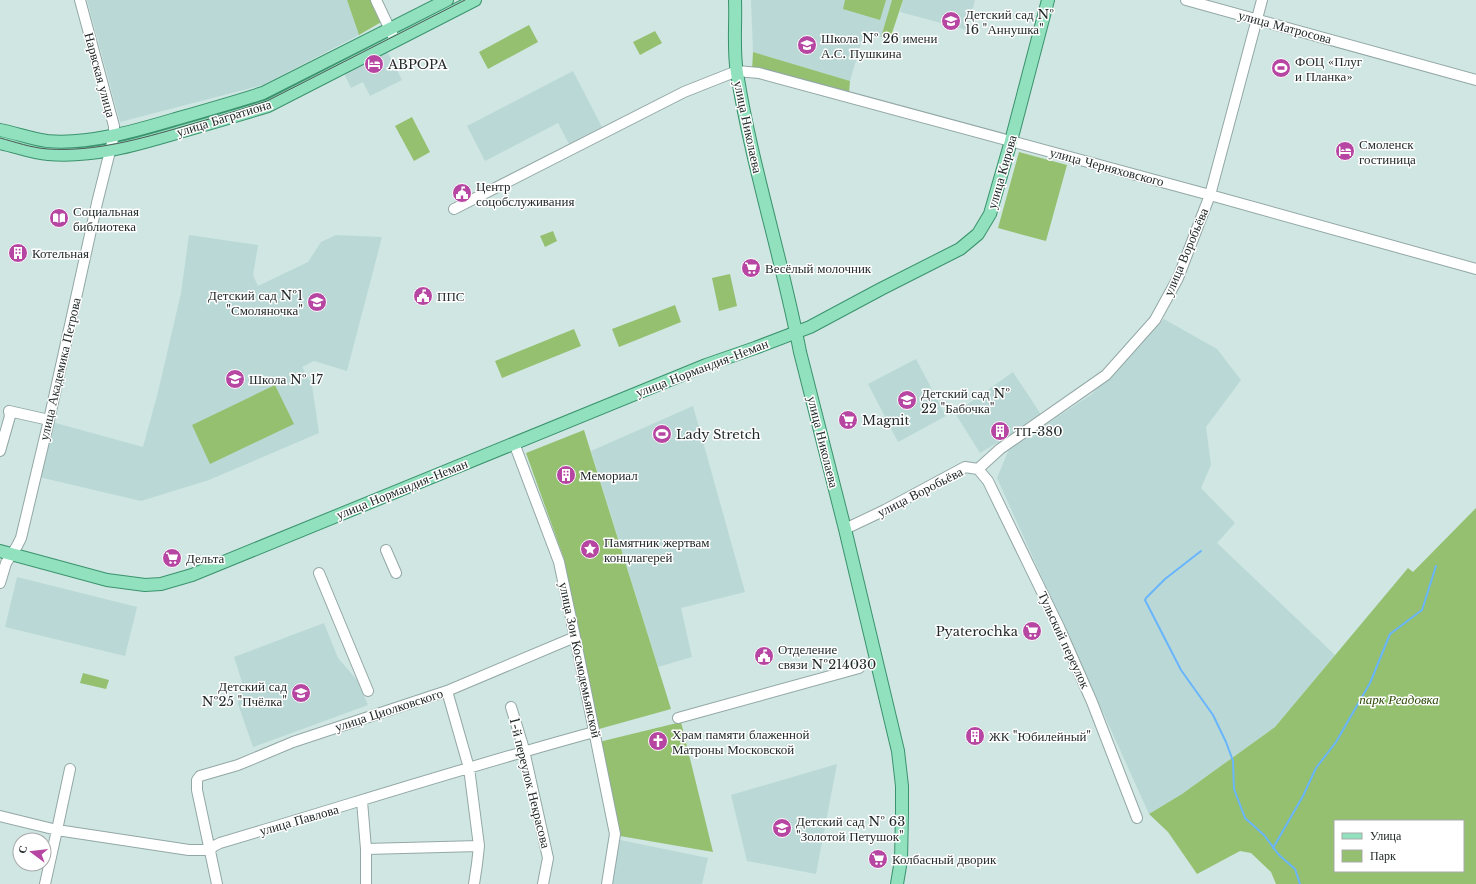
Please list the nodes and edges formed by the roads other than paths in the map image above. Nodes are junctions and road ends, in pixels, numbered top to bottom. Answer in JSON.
{"nodes":[{"id":1,"x":80,"y":0,"type":"edge"},
{"id":2,"x":376,"y":0,"type":"edge"},
{"id":3,"x":447,"y":0,"type":"edge"},
{"id":4,"x":475,"y":0,"type":"edge"},
{"id":5,"x":735,"y":0,"type":"edge"},
{"id":6,"x":1048,"y":0,"type":"edge"},
{"id":7,"x":1186,"y":0,"type":"edge"},
{"id":8,"x":1262,"y":0,"type":"edge"},
{"id":9,"x":1257,"y":20,"type":"junction"},
{"id":10,"x":390,"y":29,"type":"junction"},
{"id":11,"x":396,"y":41,"type":"junction"},
{"id":12,"x":737,"y":71,"type":"junction"},
{"id":13,"x":1476,"y":80,"type":"edge"},
{"id":14,"x":0,"y":130,"type":"edge"},
{"id":15,"x":114,"y":135,"type":"junction"},
{"id":16,"x":1011,"y":142,"type":"junction"},
{"id":17,"x":0,"y":143,"type":"edge"},
{"id":18,"x":110,"y":150,"type":"junction"},
{"id":19,"x":1210,"y":194,"type":"junction"},
{"id":20,"x":454,"y":209,"type":"dead end"},
{"id":21,"x":1476,"y":269,"type":"edge"},
{"id":22,"x":796,"y":333,"type":"junction"},
{"id":23,"x":49,"y":420,"type":"junction"},
{"id":24,"x":514,"y":443,"type":"junction"},
{"id":25,"x":0,"y":451,"type":"edge"},
{"id":26,"x":978,"y":469,"type":"junction"},
{"id":27,"x":845,"y":529,"type":"junction"},
{"id":28,"x":386,"y":550,"type":"dead end"},
{"id":29,"x":5,"y":553,"type":"edge"},
{"id":30,"x":319,"y":572,"type":"dead end"},
{"id":31,"x":396,"y":573,"type":"dead end"},
{"id":32,"x":0,"y":583,"type":"edge"},
{"id":33,"x":575,"y":637,"type":"junction"},
{"id":34,"x":858,"y":665,"type":"dead end"},
{"id":35,"x":368,"y":690,"type":"dead end"},
{"id":36,"x":447,"y":691,"type":"junction"},
{"id":37,"x":510,"y":706,"type":"dead end"},
{"id":38,"x":677,"y":715,"type":"dead end"},
{"id":39,"x":594,"y":732,"type":"junction"},
{"id":40,"x":524,"y":751,"type":"junction"},
{"id":41,"x":468,"y":768,"type":"junction"},
{"id":42,"x":70,"y":769,"type":"dead end"},
{"id":43,"x":362,"y":801,"type":"junction"},
{"id":44,"x":0,"y":816,"type":"edge"},
{"id":45,"x":1136,"y":818,"type":"dead end"},
{"id":46,"x":58,"y":830,"type":"junction"},
{"id":47,"x":479,"y":846,"type":"junction"},
{"id":48,"x":366,"y":849,"type":"junction"},
{"id":49,"x":210,"y":850,"type":"junction"},
{"id":50,"x":44,"y":884,"type":"edge"},
{"id":51,"x":217,"y":884,"type":"edge"},
{"id":52,"x":366,"y":884,"type":"edge"},
{"id":53,"x":474,"y":884,"type":"edge"},
{"id":54,"x":543,"y":884,"type":"edge"},
{"id":55,"x":607,"y":884,"type":"edge"},
{"id":56,"x":897,"y":884,"type":"edge"}],
"edges":[{"from":1,"to":15,"type":"street","name":"Нарвская улица"},
{"from":2,"to":10,"type":"street"},
{"from":3,"to":10,"type":"main road","name":"улица Багратиона"},
{"from":4,"to":11,"type":"main road","name":"улица Багратиона"},
{"from":5,"to":12,"type":"main road","name":"улица Николаева"},
{"from":6,"to":16,"type":"main road","name":"улица Кирова"},
{"from":7,"to":9,"type":"street","name":"улица Матросова"},
{"from":8,"to":9,"type":"street","name":"улица Воробьёва"},
{"from":9,"to":13,"type":"street","name":"улица Матросова"},
{"from":9,"to":19,"type":"street","name":"улица Воробьёва"},
{"from":10,"to":11,"type":"street"},
{"from":10,"to":15,"type":"main road","name":"улица Багратиона"},
{"from":11,"to":18,"type":"main road","name":"улица Багратиона"},
{"from":12,"to":16,"type":"street","name":"улица Черняховского"},
{"from":12,"to":20,"type":"street"},
{"from":12,"to":22,"type":"main road","name":"улица Николаева"},
{"from":14,"to":15,"type":"main road","name":"улица Багратиона"},
{"from":15,"to":18,"type":"street","name":"Нарвская улица"},
{"from":16,"to":19,"type":"street","name":"улица Черняховского"},
{"from":16,"to":22,"type":"main road","name":"улица Кирова"},
{"from":17,"to":18,"type":"main road","name":"улица Багратиона"},
{"from":18,"to":23,"type":"street","name":"улица Академика Петрова"},
{"from":19,"to":21,"type":"street","name":"улица Черняховского"},
{"from":19,"to":26,"type":"street","name":"улица Воробьёва"},
{"from":22,"to":24,"type":"main road","name":"улица Нормандия-Неман"},
{"from":22,"to":27,"type":"main road","name":"улица Николаева"},
{"from":23,"to":25,"type":"street"},
{"from":23,"to":29,"type":"street","name":"улица Академика Петрова"},
{"from":24,"to":29,"type":"main road","name":"улица Нормандия-Неман"},
{"from":24,"to":33,"type":"street","name":"улица Зои Космодемьянской"},
{"from":26,"to":27,"type":"street","name":"улица Воробьёва"},
{"from":26,"to":45,"type":"street","name":"Тульский переулок"},
{"from":27,"to":56,"type":"main road","name":"улица Николаева"},
{"from":28,"to":31,"type":"street"},
{"from":29,"to":32,"type":"street","name":"улица Академика Петрова"},
{"from":30,"to":35,"type":"street"},
{"from":33,"to":36,"type":"street","name":"улица Циолковского"},
{"from":33,"to":39,"type":"street","name":"улица Зои Космодемьянской"},
{"from":34,"to":38,"type":"street"},
{"from":36,"to":41,"type":"street"},
{"from":36,"to":49,"type":"street","name":"улица Циолковского"},
{"from":37,"to":40,"type":"street","name":"1-й переулок Некрасова"},
{"from":39,"to":40,"type":"street","name":"улица Павлова"},
{"from":39,"to":55,"type":"street","name":"улица Зои Космодемьянской"},
{"from":40,"to":41,"type":"street","name":"улица Павлова"},
{"from":40,"to":54,"type":"street","name":"1-й переулок Некрасова"},
{"from":41,"to":43,"type":"street","name":"улица Павлова"},
{"from":41,"to":47,"type":"street"},
{"from":42,"to":46,"type":"street"},
{"from":43,"to":48,"type":"street"},
{"from":43,"to":49,"type":"street","name":"улица Павлова"},
{"from":44,"to":46,"type":"street","name":"улица Павлова"},
{"from":46,"to":49,"type":"street","name":"улица Павлова"},
{"from":46,"to":50,"type":"street"},
{"from":47,"to":48,"type":"street"},
{"from":47,"to":53,"type":"street"},
{"from":48,"to":52,"type":"street"},
{"from":49,"to":51,"type":"street"}]}
